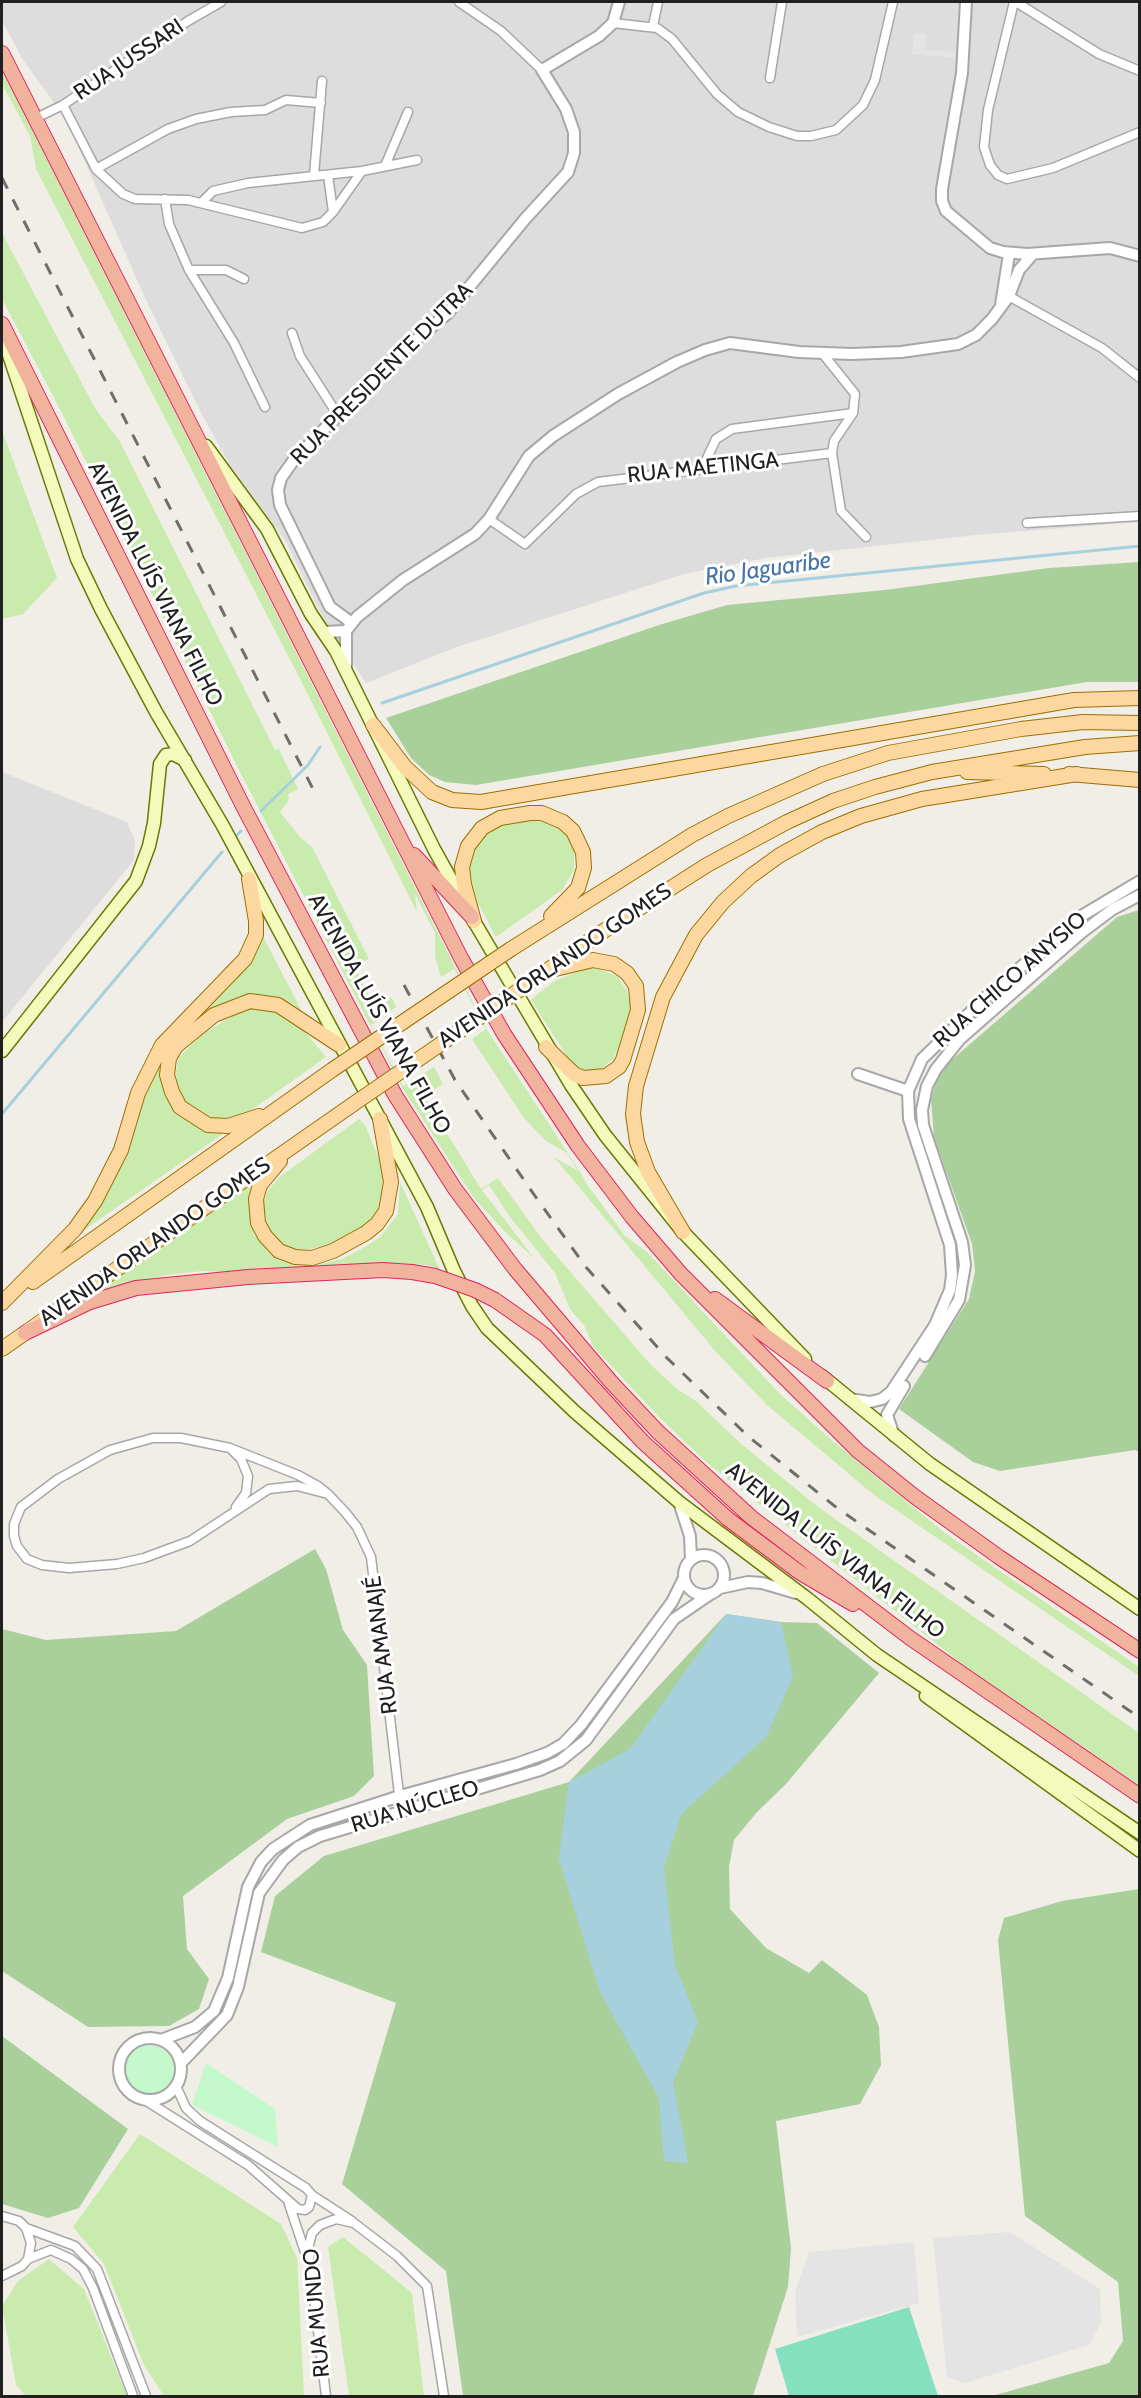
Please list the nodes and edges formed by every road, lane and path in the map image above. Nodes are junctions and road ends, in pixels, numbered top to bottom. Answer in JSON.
{"nodes":[{"id":1,"x":221,"y":2,"type":"edge"},
{"id":2,"x":459,"y":2,"type":"edge"},
{"id":3,"x":619,"y":2,"type":"edge"},
{"id":4,"x":658,"y":2,"type":"edge"},
{"id":5,"x":782,"y":2,"type":"edge"},
{"id":6,"x":893,"y":2,"type":"edge"},
{"id":7,"x":966,"y":2,"type":"edge"},
{"id":8,"x":1015,"y":2,"type":"edge"},
{"id":9,"x":613,"y":23,"type":"junction"},
{"id":10,"x":653,"y":26,"type":"junction"},
{"id":11,"x":2,"y":53,"type":"edge"},
{"id":12,"x":542,"y":70,"type":"junction"},
{"id":13,"x":1140,"y":71,"type":"edge"},
{"id":14,"x":770,"y":78,"type":"dead end"},
{"id":15,"x":322,"y":81,"type":"dead end"},
{"id":16,"x":321,"y":103,"type":"junction"},
{"id":17,"x":63,"y":105,"type":"junction"},
{"id":18,"x":408,"y":112,"type":"dead end"},
{"id":19,"x":36,"y":118,"type":"junction"},
{"id":20,"x":1140,"y":132,"type":"edge"},
{"id":21,"x":417,"y":160,"type":"dead end"},
{"id":22,"x":385,"y":166,"type":"junction"},
{"id":23,"x":96,"y":169,"type":"junction"},
{"id":24,"x":362,"y":171,"type":"junction"},
{"id":25,"x":314,"y":175,"type":"junction"},
{"id":26,"x":328,"y":175,"type":"junction"},
{"id":27,"x":165,"y":199,"type":"junction"},
{"id":28,"x":201,"y":203,"type":"junction"},
{"id":29,"x":333,"y":212,"type":"junction"},
{"id":30,"x":1009,"y":254,"type":"junction"},
{"id":31,"x":1033,"y":254,"type":"junction"},
{"id":32,"x":1140,"y":256,"type":"edge"},
{"id":33,"x":189,"y":270,"type":"junction"},
{"id":34,"x":244,"y":279,"type":"dead end"},
{"id":35,"x":1004,"y":298,"type":"junction"},
{"id":36,"x":2,"y":324,"type":"edge"},
{"id":37,"x":2,"y":333,"type":"edge"},
{"id":38,"x":292,"y":333,"type":"dead end"},
{"id":39,"x":823,"y":354,"type":"junction"},
{"id":40,"x":1140,"y":378,"type":"edge"},
{"id":41,"x":265,"y":407,"type":"dead end"},
{"id":42,"x":853,"y":413,"type":"junction"},
{"id":43,"x":339,"y":417,"type":"junction"},
{"id":44,"x":191,"y":426,"type":"junction"},
{"id":45,"x":832,"y":453,"type":"junction"},
{"id":46,"x":702,"y":469,"type":"junction"},
{"id":47,"x":1140,"y":516,"type":"edge"},
{"id":48,"x":489,"y":519,"type":"junction"},
{"id":49,"x":1027,"y":523,"type":"dead end"},
{"id":50,"x":866,"y":537,"type":"dead end"},
{"id":51,"x":349,"y":627,"type":"junction"},
{"id":52,"x":324,"y":632,"type":"junction"},
{"id":53,"x":346,"y":671,"type":"junction"},
{"id":54,"x":1140,"y":698,"type":"edge"},
{"id":55,"x":1140,"y":723,"type":"edge"},
{"id":56,"x":373,"y":725,"type":"junction"},
{"id":57,"x":1140,"y":743,"type":"edge"},
{"id":58,"x":186,"y":761,"type":"junction"},
{"id":59,"x":932,"y":772,"type":"junction"},
{"id":60,"x":1077,"y":774,"type":"junction"},
{"id":61,"x":1140,"y":780,"type":"edge"},
{"id":62,"x":403,"y":843,"type":"junction"},
{"id":63,"x":248,"y":877,"type":"junction"},
{"id":64,"x":1140,"y":881,"type":"edge"},
{"id":65,"x":1140,"y":895,"type":"edge"},
{"id":66,"x":473,"y":920,"type":"junction"},
{"id":67,"x":525,"y":940,"type":"junction"},
{"id":68,"x":547,"y":971,"type":"junction"},
{"id":69,"x":339,"y":1045,"type":"junction"},
{"id":70,"x":546,"y":1047,"type":"junction"},
{"id":71,"x":2,"y":1051,"type":"edge"},
{"id":72,"x":858,"y":1074,"type":"dead end"},
{"id":73,"x":908,"y":1091,"type":"junction"},
{"id":74,"x":925,"y":1097,"type":"junction"},
{"id":75,"x":283,"y":1105,"type":"junction"},
{"id":76,"x":380,"y":1119,"type":"junction"},
{"id":77,"x":309,"y":1134,"type":"junction"},
{"id":78,"x":683,"y":1232,"type":"junction"},
{"id":79,"x":681,"y":1274,"type":"junction"},
{"id":80,"x":2,"y":1304,"type":"edge"},
{"id":81,"x":24,"y":1333,"type":"junction"},
{"id":82,"x":2,"y":1349,"type":"edge"},
{"id":83,"x":827,"y":1381,"type":"junction"},
{"id":84,"x":848,"y":1398,"type":"junction"},
{"id":85,"x":894,"y":1436,"type":"junction"},
{"id":86,"x":230,"y":1448,"type":"junction"},
{"id":87,"x":328,"y":1494,"type":"junction"},
{"id":88,"x":679,"y":1502,"type":"junction"},
{"id":89,"x":226,"y":1518,"type":"junction"},
{"id":90,"x":691,"y":1560,"type":"junction"},
{"id":91,"x":684,"y":1578,"type":"junction"},
{"id":92,"x":720,"y":1588,"type":"junction"},
{"id":93,"x":709,"y":1596,"type":"junction"},
{"id":94,"x":808,"y":1599,"type":"junction"},
{"id":95,"x":1140,"y":1609,"type":"edge"},
{"id":96,"x":910,"y":1638,"type":"junction"},
{"id":97,"x":1140,"y":1651,"type":"edge"},
{"id":98,"x":877,"y":1655,"type":"junction"},
{"id":99,"x":400,"y":1796,"type":"junction"},
{"id":100,"x":1140,"y":1796,"type":"edge"},
{"id":101,"x":401,"y":1811,"type":"junction"},
{"id":102,"x":1140,"y":1833,"type":"edge"},
{"id":103,"x":1140,"y":1851,"type":"edge"},
{"id":104,"x":161,"y":2040,"type":"junction"},
{"id":105,"x":180,"y":2062,"type":"junction"},
{"id":106,"x":177,"y":2086,"type":"junction"},
{"id":107,"x":145,"y":2100,"type":"junction"},
{"id":108,"x":312,"y":2195,"type":"junction"},
{"id":109,"x":286,"y":2198,"type":"junction"},
{"id":110,"x":2,"y":2216,"type":"edge"},
{"id":111,"x":354,"y":2223,"type":"junction"},
{"id":112,"x":26,"y":2228,"type":"junction"},
{"id":113,"x":28,"y":2259,"type":"junction"},
{"id":114,"x":309,"y":2270,"type":"junction"},
{"id":115,"x":2,"y":2276,"type":"edge"},
{"id":116,"x":133,"y":2397,"type":"edge"},
{"id":117,"x":146,"y":2397,"type":"edge"},
{"id":118,"x":326,"y":2397,"type":"edge"},
{"id":119,"x":444,"y":2397,"type":"edge"}],
"edges":[{"from":1,"to":17,"type":"street","name":"RUA JUSSARI"},
{"from":2,"to":12,"type":"street"},
{"from":3,"to":9,"type":"street"},
{"from":4,"to":10,"type":"street"},
{"from":5,"to":14,"type":"street"},
{"from":6,"to":10,"type":"street"},
{"from":7,"to":30,"type":"street"},
{"from":8,"to":13,"type":"street"},
{"from":8,"to":20,"type":"street"},
{"from":9,"to":10,"type":"street"},
{"from":9,"to":12,"type":"street"},
{"from":11,"to":19,"type":"highway"},
{"from":12,"to":43,"type":"street","name":"RUA PRESIDENTE DUTRA"},
{"from":15,"to":16,"type":"street"},
{"from":16,"to":23,"type":"street"},
{"from":16,"to":25,"type":"street"},
{"from":17,"to":19,"type":"street","name":"RUA JUSSARI"},
{"from":17,"to":23,"type":"street"},
{"from":18,"to":22,"type":"street"},
{"from":19,"to":44,"type":"highway"},
{"from":21,"to":22,"type":"street"},
{"from":22,"to":24,"type":"street"},
{"from":23,"to":27,"type":"street"},
{"from":24,"to":26,"type":"street"},
{"from":24,"to":29,"type":"street"},
{"from":25,"to":26,"type":"street"},
{"from":25,"to":28,"type":"street"},
{"from":26,"to":29,"type":"street"},
{"from":27,"to":28,"type":"street"},
{"from":27,"to":33,"type":"street"},
{"from":28,"to":29,"type":"street"},
{"from":30,"to":31,"type":"street"},
{"from":30,"to":35,"type":"street"},
{"from":31,"to":32,"type":"street"},
{"from":31,"to":35,"type":"street"},
{"from":33,"to":34,"type":"street"},
{"from":33,"to":41,"type":"street"},
{"from":35,"to":39,"type":"street"},
{"from":35,"to":40,"type":"street"},
{"from":36,"to":96,"type":"highway","name":"AVENIDA LUÍS VIANA FILHO"},
{"from":37,"to":58,"type":"main road","name":"AVENIDA LUÍS VIANA FILHO"},
{"from":38,"to":43,"type":"street"},
{"from":39,"to":42,"type":"street"},
{"from":39,"to":48,"type":"street"},
{"from":42,"to":45,"type":"street"},
{"from":42,"to":46,"type":"street"},
{"from":43,"to":51,"type":"street","name":"RUA PRESIDENTE DUTRA"},
{"from":44,"to":52,"type":"main road"},
{"from":44,"to":62,"type":"highway"},
{"from":45,"to":46,"type":"street","name":"RUA MAETINGA"},
{"from":45,"to":50,"type":"street"},
{"from":46,"to":48,"type":"street","name":"RUA MAETINGA"},
{"from":47,"to":49,"type":"street"},
{"from":48,"to":51,"type":"street"},
{"from":51,"to":52,"type":"street"},
{"from":51,"to":53,"type":"street"},
{"from":52,"to":53,"type":"main road"},
{"from":53,"to":56,"type":"main road"},
{"from":54,"to":56,"type":"main road"},
{"from":55,"to":67,"type":"main road","name":"AVENIDA ORLANDO GOMES"},
{"from":56,"to":66,"type":"main road"},
{"from":57,"to":59,"type":"main road","name":"AVENIDA ORLANDO GOMES"},
{"from":58,"to":63,"type":"main road","name":"AVENIDA LUÍS VIANA FILHO"},
{"from":58,"to":71,"type":"main road"},
{"from":59,"to":60,"type":"main road"},
{"from":59,"to":68,"type":"main road","name":"AVENIDA ORLANDO GOMES"},
{"from":60,"to":61,"type":"main road"},
{"from":60,"to":78,"type":"main road"},
{"from":62,"to":66,"type":"highway"},
{"from":62,"to":79,"type":"highway"},
{"from":63,"to":69,"type":"main road","name":"AVENIDA LUÍS VIANA FILHO"},
{"from":63,"to":80,"type":"main road"},
{"from":64,"to":73,"type":"street","name":"RUA CHICO ANYSIO"},
{"from":65,"to":74,"type":"street","name":"RUA CHICO ANYSIO"},
{"from":66,"to":67,"type":"main road"},
{"from":66,"to":70,"type":"main road"},
{"from":67,"to":75,"type":"main road","name":"AVENIDA ORLANDO GOMES","bridge":true},
{"from":68,"to":70,"type":"main road"},
{"from":68,"to":77,"type":"main road","name":"AVENIDA ORLANDO GOMES","bridge":true},
{"from":69,"to":75,"type":"main road"},
{"from":69,"to":76,"type":"main road","name":"AVENIDA LUÍS VIANA FILHO"},
{"from":70,"to":78,"type":"main road"},
{"from":72,"to":73,"type":"street"},
{"from":73,"to":74,"type":"street"},
{"from":73,"to":84,"type":"street","name":"RUA CHICO ANYSIO"},
{"from":74,"to":85,"type":"street","name":"RUA CHICO ANYSIO"},
{"from":75,"to":80,"type":"main road","name":"AVENIDA ORLANDO GOMES"},
{"from":76,"to":77,"type":"main road"},
{"from":76,"to":88,"type":"main road","name":"AVENIDA LUÍS VIANA FILHO"},
{"from":77,"to":81,"type":"main road","name":"AVENIDA ORLANDO GOMES"},
{"from":78,"to":83,"type":"main road"},
{"from":79,"to":83,"type":"highway"},
{"from":79,"to":97,"type":"highway"},
{"from":81,"to":82,"type":"main road","name":"AVENIDA ORLANDO GOMES"},
{"from":81,"to":96,"type":"highway","bridge":true},
{"from":83,"to":84,"type":"main road"},
{"from":84,"to":85,"type":"main road"},
{"from":85,"to":95,"type":"main road"},
{"from":86,"to":87,"type":"street","name":"RUA AMANAJÉ"},
{"from":86,"to":89,"type":"street","name":"RUA AMANAJÉ"},
{"from":86,"to":89,"type":"street","name":"RUA AMANAJÉ"},
{"from":87,"to":89,"type":"street","name":"RUA AMANAJÉ"},
{"from":87,"to":99,"type":"street","name":"RUA AMANAJÉ"},
{"from":88,"to":90,"type":"street"},
{"from":88,"to":94,"type":"main road","name":"AVENIDA LUÍS VIANA FILHO"},
{"from":90,"to":91,"type":"street"},
{"from":90,"to":92,"type":"street"},
{"from":91,"to":93,"type":"street"},
{"from":91,"to":99,"type":"street","name":"RUA NÚCLEO"},
{"from":92,"to":93,"type":"street"},
{"from":92,"to":94,"type":"street"},
{"from":93,"to":101,"type":"street","name":"RUA NÚCLEO"},
{"from":94,"to":98,"type":"main road","name":"AVENIDA LUÍS VIANA FILHO"},
{"from":96,"to":100,"type":"highway","name":"AVENIDA LUÍS VIANA FILHO"},
{"from":98,"to":102,"type":"main road","name":"AVENIDA LUÍS VIANA FILHO"},
{"from":98,"to":103,"type":"main road","name":"AVENIDA LUÍS VIANA FILHO"},
{"from":99,"to":101,"type":"street","name":"RUA AMANAJÉ"},
{"from":99,"to":104,"type":"street","name":"RUA NÚCLEO"},
{"from":101,"to":105,"type":"street","name":"RUA NÚCLEO"},
{"from":104,"to":105,"type":"street"},
{"from":104,"to":107,"type":"street"},
{"from":105,"to":106,"type":"street"},
{"from":106,"to":107,"type":"street"},
{"from":106,"to":108,"type":"street"},
{"from":107,"to":109,"type":"street"},
{"from":108,"to":109,"type":"street"},
{"from":108,"to":111,"type":"street"},
{"from":109,"to":114,"type":"street"},
{"from":110,"to":112,"type":"street"},
{"from":111,"to":114,"type":"street","name":"RUA MUNDO"},
{"from":111,"to":119,"type":"street"},
{"from":112,"to":113,"type":"street"},
{"from":112,"to":117,"type":"street"},
{"from":113,"to":115,"type":"street"},
{"from":113,"to":116,"type":"street"},
{"from":114,"to":118,"type":"street","name":"RUA MUNDO"}]}
